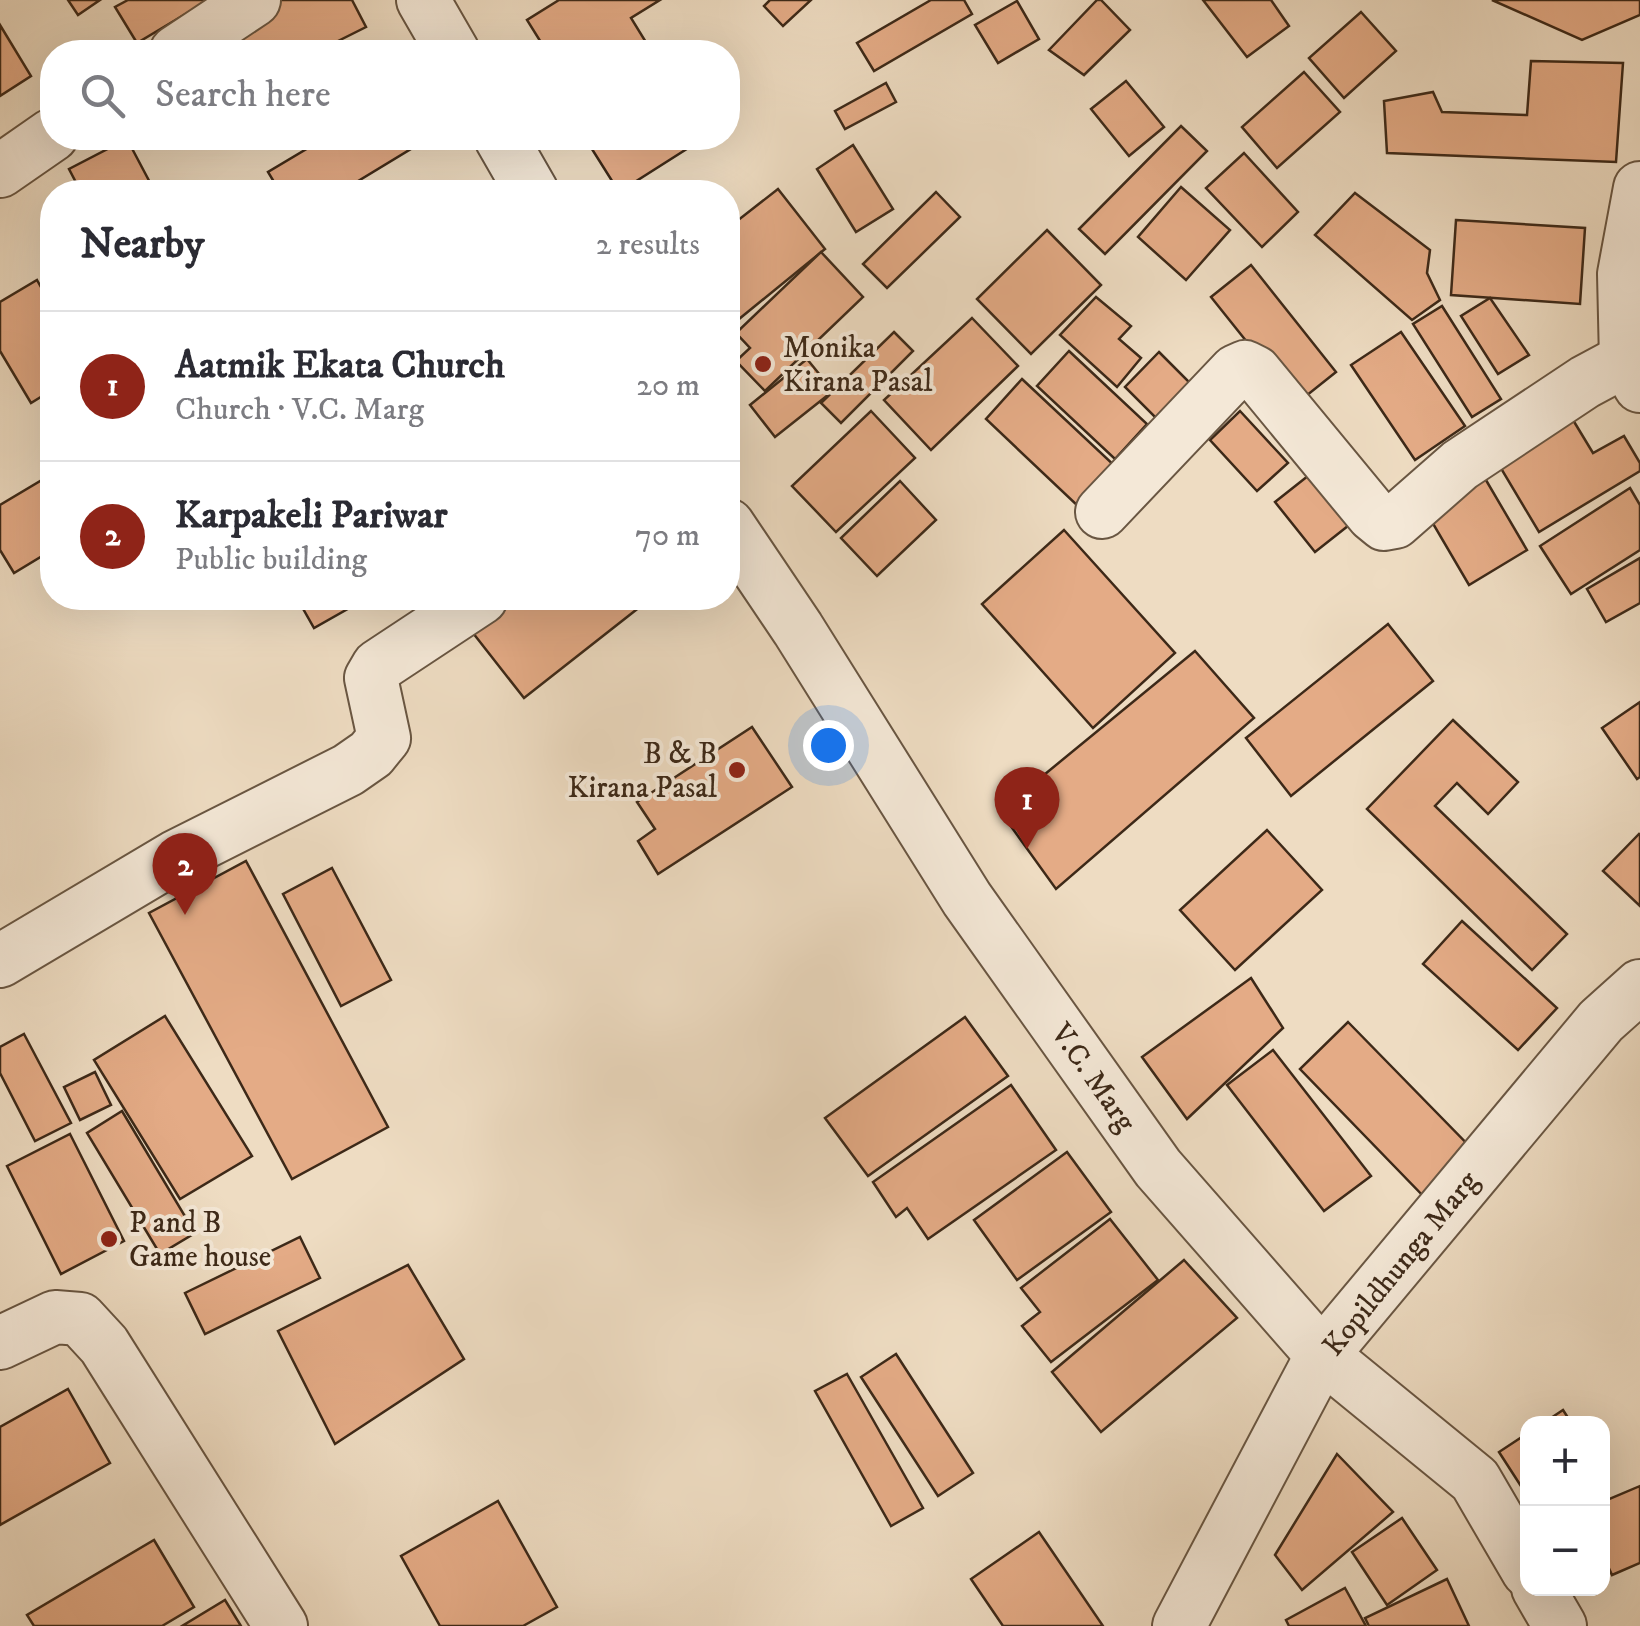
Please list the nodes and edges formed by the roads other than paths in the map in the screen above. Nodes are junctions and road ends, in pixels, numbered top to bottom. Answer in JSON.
{"nodes":[{"id":1,"x":254,"y":0,"type":"edge"},
{"id":2,"x":423,"y":0,"type":"edge"},
{"id":3,"x":194,"y":40,"type":"edge"},
{"id":4,"x":446,"y":40,"type":"edge"},
{"id":5,"x":40,"y":144,"type":"edge"},
{"id":6,"x":508,"y":150,"type":"edge"},
{"id":7,"x":0,"y":171,"type":"edge"},
{"id":8,"x":525,"y":180,"type":"edge"},
{"id":9,"x":1640,"y":188,"type":"edge"},
{"id":10,"x":1633,"y":373,"type":"edge"},
{"id":11,"x":1102,"y":512,"type":"dead end"},
{"id":12,"x":740,"y":543,"type":"edge"},
{"id":13,"x":463,"y":610,"type":"edge"},
{"id":14,"x":0,"y":961,"type":"edge"},
{"id":15,"x":1640,"y":986,"type":"edge"},
{"id":16,"x":0,"y":1343,"type":"edge"},
{"id":17,"x":1322,"y":1355,"type":"junction"},
{"id":18,"x":1520,"y":1556,"type":"edge"},
{"id":19,"x":1543,"y":1596,"type":"edge"},
{"id":20,"x":280,"y":1626,"type":"edge"},
{"id":21,"x":1179,"y":1626,"type":"edge"},
{"id":22,"x":1560,"y":1626,"type":"edge"}],
"edges":[{"from":1,"to":3,"type":"street"},
{"from":2,"to":4,"type":"street"},
{"from":5,"to":7,"type":"street"},
{"from":6,"to":8,"type":"street"},
{"from":9,"to":10,"type":"street"},
{"from":10,"to":11,"type":"street"},
{"from":12,"to":17,"type":"street","name":"V.C. Marg"},
{"from":13,"to":14,"type":"street"},
{"from":15,"to":17,"type":"street","name":"Kopildhunga Marg"},
{"from":16,"to":20,"type":"street"},
{"from":17,"to":18,"type":"street","name":"V.C. Marg"},
{"from":17,"to":21,"type":"street","name":"Kopildhunga Marg"},
{"from":19,"to":22,"type":"street"}]}
